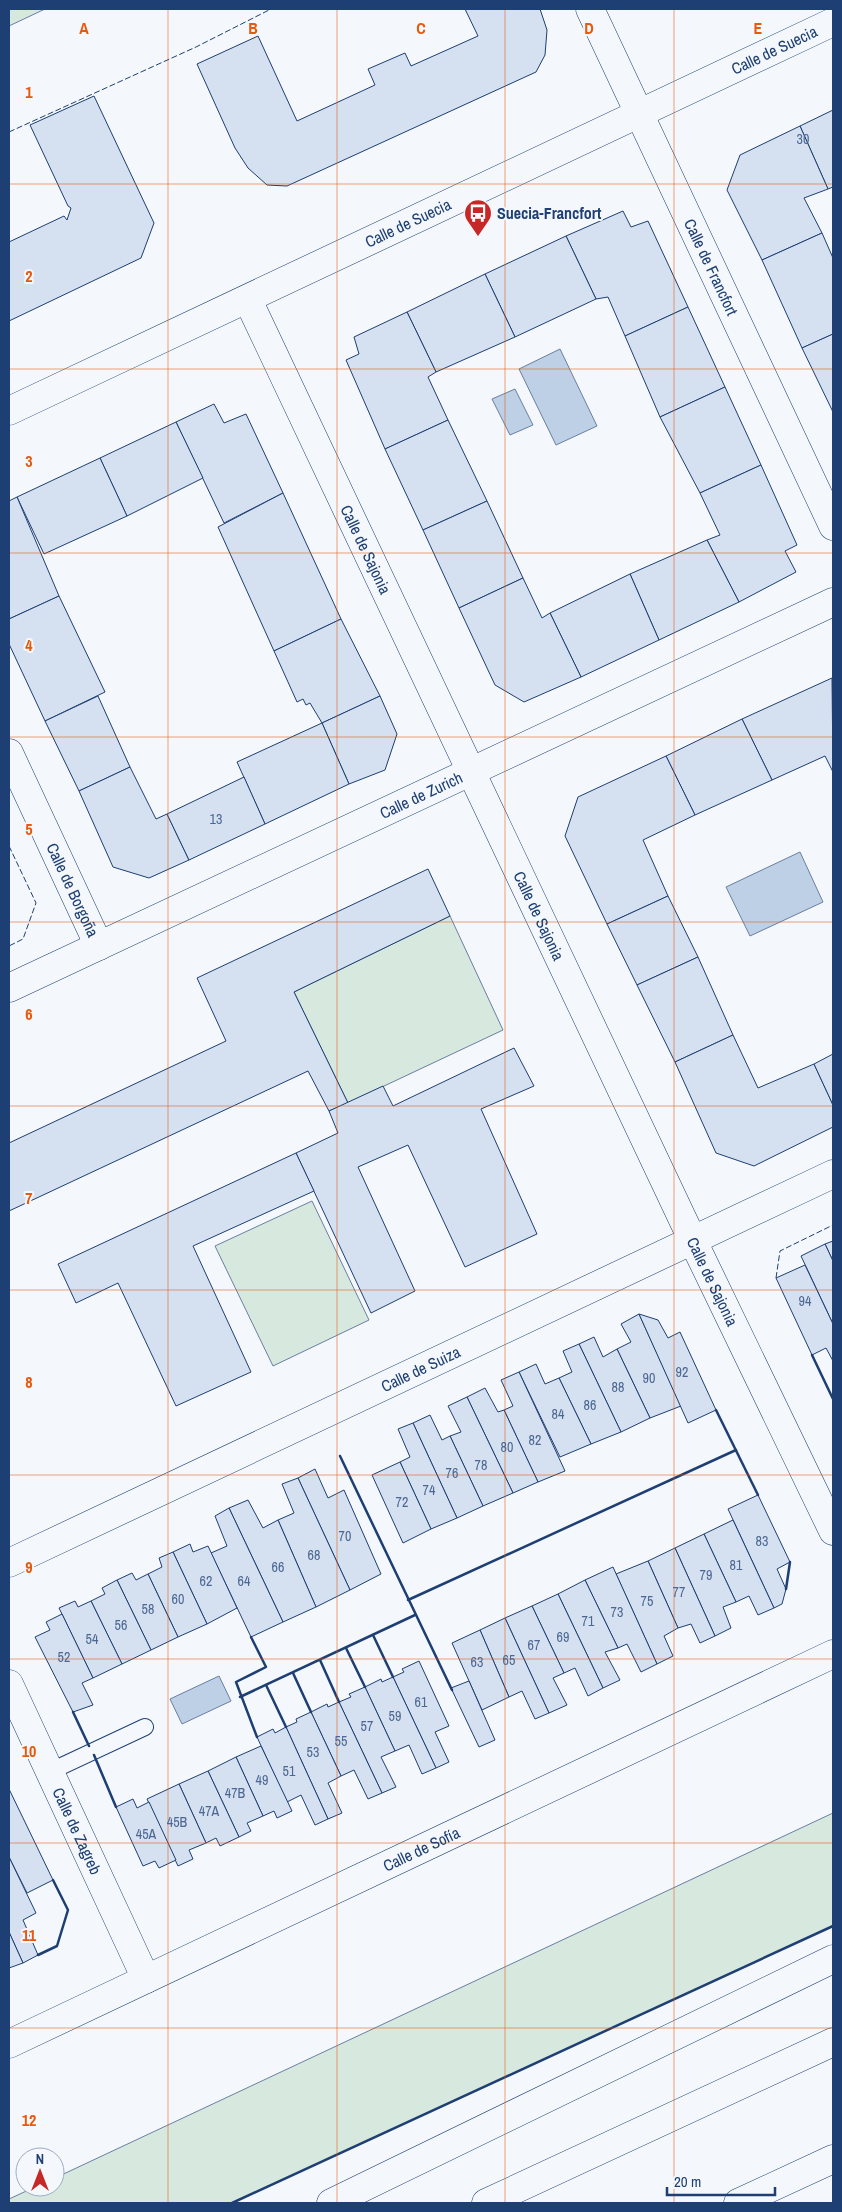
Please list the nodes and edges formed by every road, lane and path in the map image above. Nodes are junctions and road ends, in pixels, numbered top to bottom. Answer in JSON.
{"nodes":[{"id":1,"x":590,"y":9,"type":"edge"},
{"id":2,"x":833,"y":22,"type":"edge"},
{"id":3,"x":638,"y":114,"type":"junction"},
{"id":4,"x":248,"y":300,"type":"junction"},
{"id":5,"x":9,"y":411,"type":"edge"},
{"id":6,"x":833,"y":526,"type":"edge"},
{"id":7,"x":833,"y":602,"type":"edge"},
{"id":8,"x":9,"y":753,"type":"edge"},
{"id":9,"x":471,"y":771,"type":"junction"},
{"id":10,"x":98,"y":946,"type":"junction"},
{"id":11,"x":9,"y":988,"type":"edge"},
{"id":12,"x":833,"y":1174,"type":"edge"},
{"id":13,"x":693,"y":1241,"type":"junction"},
{"id":14,"x":833,"y":1531,"type":"edge"},
{"id":15,"x":9,"y":1563,"type":"edge"},
{"id":16,"x":833,"y":1654,"type":"edge"},
{"id":17,"x":9,"y":1684,"type":"edge"},
{"id":18,"x":145,"y":1727,"type":"dead end"},
{"id":19,"x":49,"y":1772,"type":"junction"},
{"id":20,"x":833,"y":1959,"type":"edge"},
{"id":21,"x":146,"y":1979,"type":"junction"},
{"id":22,"x":833,"y":2042,"type":"edge"},
{"id":23,"x":9,"y":2044,"type":"edge"},
{"id":24,"x":824,"y":2164,"type":"edge"},
{"id":25,"x":331,"y":2203,"type":"edge"},
{"id":26,"x":486,"y":2203,"type":"edge"},
{"id":27,"x":738,"y":2203,"type":"edge"},
{"id":28,"x":751,"y":2203,"type":"edge"}],
"edges":[{"from":1,"to":3,"type":"main road","name":"Calle de Francfort"},
{"from":2,"to":3,"type":"main road","name":"Calle de Suecia"},
{"from":3,"to":4,"type":"main road","name":"Calle de Suecia"},
{"from":3,"to":6,"type":"main road","name":"Calle de Francfort"},
{"from":4,"to":5,"type":"main road","name":"Calle de Suecia"},
{"from":4,"to":9,"type":"main road","name":"Calle de Sajonia"},
{"from":7,"to":9,"type":"main road","name":"Calle de Zurich"},
{"from":8,"to":10,"type":"main road","name":"Calle de Borgoña"},
{"from":9,"to":10,"type":"main road","name":"Calle de Zurich"},
{"from":9,"to":13,"type":"main road","name":"Calle de Sajonia"},
{"from":10,"to":11,"type":"main road","name":"Calle de Zurich"},
{"from":12,"to":13,"type":"main road","name":"Calle de Suiza"},
{"from":13,"to":14,"type":"main road","name":"Calle de Sajonia"},
{"from":13,"to":15,"type":"main road","name":"Calle de Suiza"},
{"from":16,"to":21,"type":"main road","name":"Calle de Sofía"},
{"from":17,"to":19,"type":"main road","name":"Calle de Zagreb"},
{"from":18,"to":19,"type":"lane"},
{"from":19,"to":21,"type":"main road","name":"Calle de Zagreb"},
{"from":20,"to":25,"type":"main road"},
{"from":21,"to":23,"type":"main road","name":"Calle de Sofía"},
{"from":22,"to":26,"type":"main road"},
{"from":24,"to":27,"type":"main road"},
{"from":24,"to":28,"type":"main road"}]}
